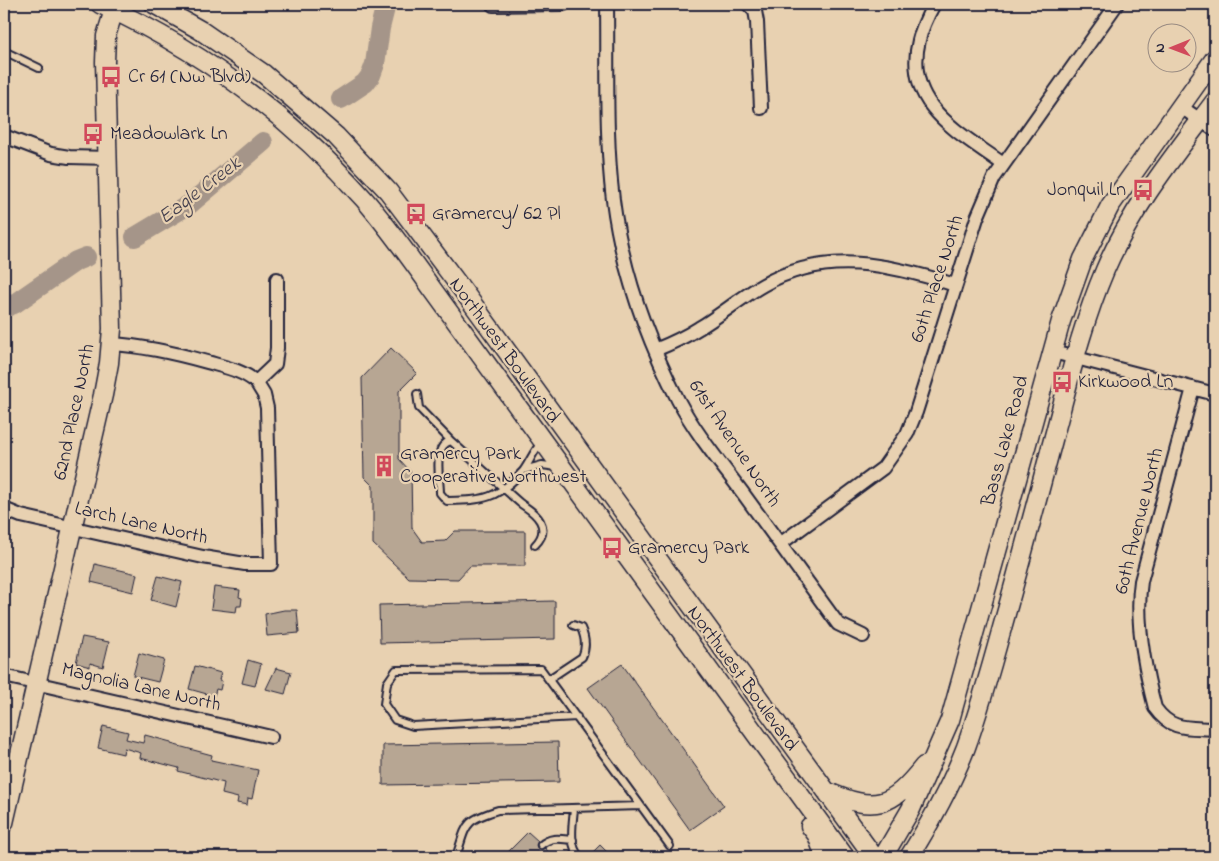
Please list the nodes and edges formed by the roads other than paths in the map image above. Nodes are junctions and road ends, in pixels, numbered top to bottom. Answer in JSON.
{"nodes":[{"id":1,"x":154,"y":4,"type":"edge"},
{"id":2,"x":564,"y":4,"type":"edge"},
{"id":3,"x":607,"y":4,"type":"edge"},
{"id":4,"x":748,"y":4,"type":"edge"},
{"id":5,"x":934,"y":4,"type":"edge"},
{"id":6,"x":1117,"y":4,"type":"edge"},
{"id":7,"x":493,"y":5,"type":"edge"},
{"id":8,"x":111,"y":6,"type":"edge"},
{"id":9,"x":4,"y":51,"type":"edge"},
{"id":10,"x":1215,"y":58,"type":"edge"},
{"id":11,"x":39,"y":68,"type":"dead end"},
{"id":12,"x":1215,"y":101,"type":"edge"},
{"id":13,"x":1181,"y":107,"type":"junction"},
{"id":14,"x":761,"y":108,"type":"dead end"},
{"id":15,"x":1208,"y":126,"type":"edge"},
{"id":16,"x":4,"y":136,"type":"edge"},
{"id":17,"x":108,"y":158,"type":"junction"},
{"id":18,"x":1003,"y":164,"type":"junction"},
{"id":19,"x":277,"y":280,"type":"dead end"},
{"id":20,"x":955,"y":285,"type":"junction"},
{"id":21,"x":111,"y":344,"type":"junction"},
{"id":22,"x":655,"y":350,"type":"junction"},
{"id":23,"x":1053,"y":352,"type":"junction"},
{"id":24,"x":1075,"y":358,"type":"junction"},
{"id":25,"x":256,"y":382,"type":"junction"},
{"id":26,"x":1193,"y":388,"type":"junction"},
{"id":27,"x":417,"y":394,"type":"dead end"},
{"id":28,"x":1215,"y":394,"type":"edge"},
{"id":29,"x":451,"y":441,"type":"junction"},
{"id":30,"x":543,"y":442,"type":"junction"},
{"id":31,"x":524,"y":470,"type":"junction"},
{"id":32,"x":565,"y":471,"type":"junction"},
{"id":33,"x":504,"y":488,"type":"junction"},
{"id":34,"x":4,"y":509,"type":"edge"},
{"id":35,"x":72,"y":527,"type":"junction"},
{"id":36,"x":780,"y":544,"type":"junction"},
{"id":37,"x":535,"y":545,"type":"dead end"},
{"id":38,"x":683,"y":595,"type":"junction"},
{"id":39,"x":573,"y":625,"type":"dead end"},
{"id":40,"x":863,"y":636,"type":"dead end"},
{"id":41,"x":4,"y":676,"type":"edge"},
{"id":42,"x":549,"y":679,"type":"junction"},
{"id":43,"x":36,"y":684,"type":"junction"},
{"id":44,"x":577,"y":718,"type":"junction"},
{"id":45,"x":748,"y":722,"type":"junction"},
{"id":46,"x":1215,"y":729,"type":"edge"},
{"id":47,"x":270,"y":737,"type":"dead end"},
{"id":48,"x":939,"y":748,"type":"junction"},
{"id":49,"x":826,"y":791,"type":"junction"},
{"id":50,"x":641,"y":806,"type":"junction"},
{"id":51,"x":574,"y":808,"type":"junction"},
{"id":52,"x":4,"y":823,"type":"edge"},
{"id":53,"x":927,"y":827,"type":"junction"},
{"id":54,"x":573,"y":840,"type":"junction"},
{"id":55,"x":541,"y":845,"type":"dead end"},
{"id":56,"x":670,"y":846,"type":"dead end"},
{"id":57,"x":456,"y":857,"type":"edge"},
{"id":58,"x":580,"y":857,"type":"edge"},
{"id":59,"x":825,"y":857,"type":"edge"},
{"id":60,"x":845,"y":857,"type":"edge"},
{"id":61,"x":874,"y":857,"type":"edge"},
{"id":62,"x":883,"y":857,"type":"edge"},
{"id":63,"x":910,"y":857,"type":"edge"},
{"id":64,"x":922,"y":857,"type":"edge"}],
"edges":[{"from":1,"to":38,"type":"main road","name":"Northwest Boulevard"},
{"from":2,"to":7,"type":"street"},
{"from":3,"to":22,"type":"street","name":"61st Avenue North"},
{"from":4,"to":14,"type":"street"},
{"from":5,"to":18,"type":"street"},
{"from":6,"to":18,"type":"street","name":"60th Place North"},
{"from":8,"to":17,"type":"main road","name":"62nd Place North"},
{"from":8,"to":30,"type":"main road","name":"Northwest Boulevard"},
{"from":9,"to":11,"type":"lane"},
{"from":10,"to":13,"type":"main road","name":"Bass Lake Road"},
{"from":12,"to":15,"type":"main road"},
{"from":13,"to":15,"type":"street"},
{"from":13,"to":23,"type":"main road","name":"Bass Lake Road"},
{"from":15,"to":24,"type":"main road"},
{"from":16,"to":17,"type":"street"},
{"from":17,"to":21,"type":"main road","name":"62nd Place North"},
{"from":18,"to":20,"type":"street","name":"60th Place North"},
{"from":19,"to":25,"type":"street"},
{"from":20,"to":22,"type":"street"},
{"from":20,"to":36,"type":"street","name":"60th Place North"},
{"from":21,"to":25,"type":"street"},
{"from":21,"to":35,"type":"main road","name":"62nd Place North"},
{"from":22,"to":36,"type":"street","name":"61st Avenue North"},
{"from":23,"to":24,"type":"street"},
{"from":23,"to":48,"type":"main road","name":"Bass Lake Road"},
{"from":24,"to":26,"type":"street"},
{"from":24,"to":53,"type":"main road"},
{"from":25,"to":35,"type":"street","name":"Larch Lane North"},
{"from":26,"to":28,"type":"street"},
{"from":26,"to":46,"type":"street","name":"60th Avenue North"},
{"from":27,"to":29,"type":"lane"},
{"from":29,"to":33,"type":"lane"},
{"from":29,"to":33,"type":"lane"},
{"from":30,"to":31,"type":"lane"},
{"from":30,"to":32,"type":"main road","name":"Northwest Boulevard"},
{"from":30,"to":38,"type":"main road"},
{"from":31,"to":32,"type":"lane"},
{"from":31,"to":33,"type":"lane"},
{"from":32,"to":45,"type":"main road","name":"Northwest Boulevard"},
{"from":33,"to":37,"type":"lane"},
{"from":34,"to":35,"type":"street","name":"Larch Lane North"},
{"from":35,"to":43,"type":"main road","name":"62nd Place North"},
{"from":36,"to":40,"type":"street","name":"61st Avenue North"},
{"from":38,"to":49,"type":"main road","name":"Northwest Boulevard"},
{"from":39,"to":42,"type":"lane"},
{"from":41,"to":43,"type":"street","name":"Magnolia Lane North"},
{"from":42,"to":44,"type":"lane"},
{"from":42,"to":44,"type":"lane"},
{"from":43,"to":47,"type":"street","name":"Magnolia Lane North"},
{"from":43,"to":52,"type":"main road","name":"62nd Place North"},
{"from":44,"to":50,"type":"lane"},
{"from":45,"to":59,"type":"main road"},
{"from":45,"to":60,"type":"main road","name":"Northwest Boulevard"},
{"from":48,"to":49,"type":"main road"},
{"from":48,"to":62,"type":"main road","name":"Bass Lake Road"},
{"from":49,"to":61,"type":"main road","name":"Northwest Boulevard"},
{"from":50,"to":51,"type":"lane"},
{"from":50,"to":56,"type":"lane"},
{"from":51,"to":54,"type":"lane"},
{"from":51,"to":57,"type":"lane"},
{"from":53,"to":63,"type":"main road"},
{"from":53,"to":64,"type":"main road"},
{"from":54,"to":55,"type":"lane"},
{"from":54,"to":58,"type":"lane"}]}
